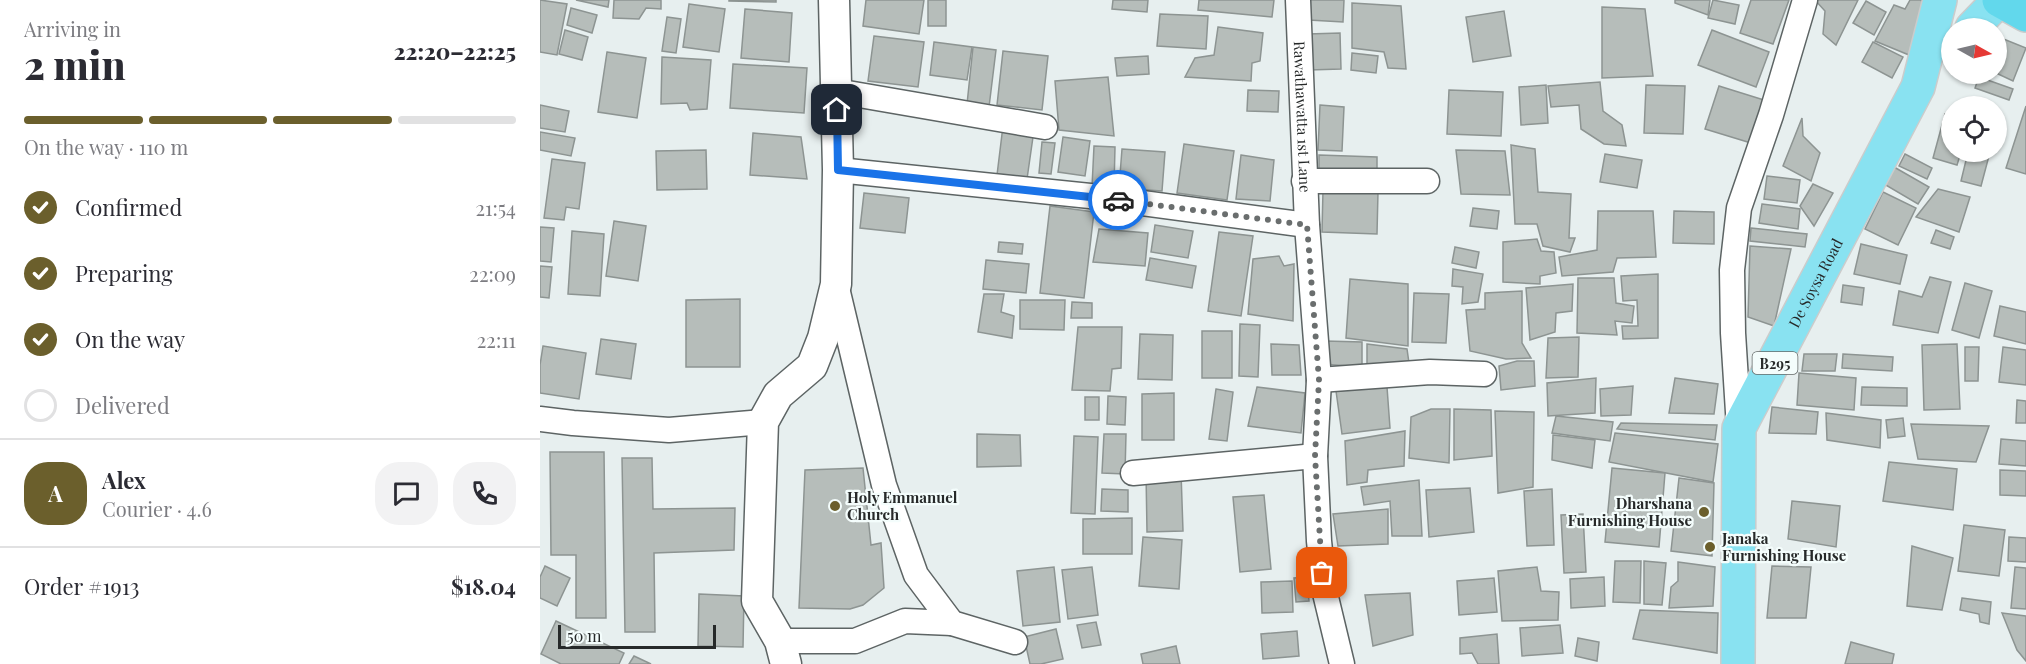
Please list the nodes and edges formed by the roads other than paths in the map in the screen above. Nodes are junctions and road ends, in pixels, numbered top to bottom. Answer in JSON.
{"nodes":[{"id":1,"x":834,"y":0,"type":"edge"},
{"id":2,"x":1298,"y":0,"type":"edge"},
{"id":3,"x":1805,"y":0,"type":"edge"},
{"id":4,"x":1940,"y":0,"type":"edge"},
{"id":5,"x":1975,"y":0,"type":"edge"},
{"id":6,"x":1998,"y":0,"type":"edge"},
{"id":7,"x":2026,"y":15,"type":"edge"},
{"id":8,"x":1981,"y":18,"type":"edge"},
{"id":9,"x":1941,"y":63,"type":"edge"},
{"id":10,"x":1918,"y":87,"type":"junction"},
{"id":11,"x":836,"y":91,"type":"junction"},
{"id":12,"x":1045,"y":127,"type":"dead end"},
{"id":13,"x":838,"y":170,"type":"junction"},
{"id":14,"x":1304,"y":181,"type":"junction"},
{"id":15,"x":1427,"y":181,"type":"dead end"},
{"id":16,"x":1307,"y":225,"type":"junction"},
{"id":17,"x":836,"y":284,"type":"junction"},
{"id":18,"x":1484,"y":374,"type":"dead end"},
{"id":19,"x":1319,"y":380,"type":"junction"},
{"id":20,"x":540,"y":419,"type":"edge"},
{"id":21,"x":763,"y":422,"type":"junction"},
{"id":22,"x":1738,"y":428,"type":"junction"},
{"id":23,"x":1315,"y":456,"type":"junction"},
{"id":24,"x":1132,"y":473,"type":"dead end"},
{"id":25,"x":952,"y":623,"type":"junction"},
{"id":26,"x":1015,"y":642,"type":"dead end"},
{"id":27,"x":783,"y":652,"type":"edge"},
{"id":28,"x":1342,"y":664,"type":"edge"},
{"id":29,"x":1738,"y":664,"type":"edge"}],
"edges":[{"from":1,"to":11,"type":"street"},
{"from":2,"to":14,"type":"street","name":"Rawathawatta 1st Lane"},
{"from":3,"to":22,"type":"street"},
{"from":4,"to":10,"type":"main road","name":"De Soysa Road","number":"B295"},
{"from":5,"to":6,"type":"highway"},
{"from":6,"to":7,"type":"highway"},
{"from":6,"to":8,"type":"main road"},
{"from":9,"to":10,"type":"main road","name":"De Soysa Road","number":"B295"},
{"from":10,"to":22,"type":"main road","name":"De Soysa Road","number":"B295"},
{"from":11,"to":12,"type":"street"},
{"from":11,"to":13,"type":"street"},
{"from":13,"to":16,"type":"street"},
{"from":13,"to":17,"type":"street"},
{"from":14,"to":15,"type":"street"},
{"from":14,"to":16,"type":"street","name":"Rawathawatta 1st Lane"},
{"from":16,"to":19,"type":"street","name":"Rawathawatta 1st Lane"},
{"from":17,"to":21,"type":"street"},
{"from":17,"to":25,"type":"street"},
{"from":18,"to":19,"type":"street"},
{"from":19,"to":23,"type":"street","name":"Rawathawatta 1st Lane"},
{"from":20,"to":21,"type":"street"},
{"from":21,"to":27,"type":"street"},
{"from":22,"to":29,"type":"main road","name":"De Soysa Road","number":"B295"},
{"from":23,"to":24,"type":"street"},
{"from":23,"to":28,"type":"street","name":"Rawathawatta 1st Lane"},
{"from":25,"to":26,"type":"street"},
{"from":25,"to":27,"type":"street"}]}
